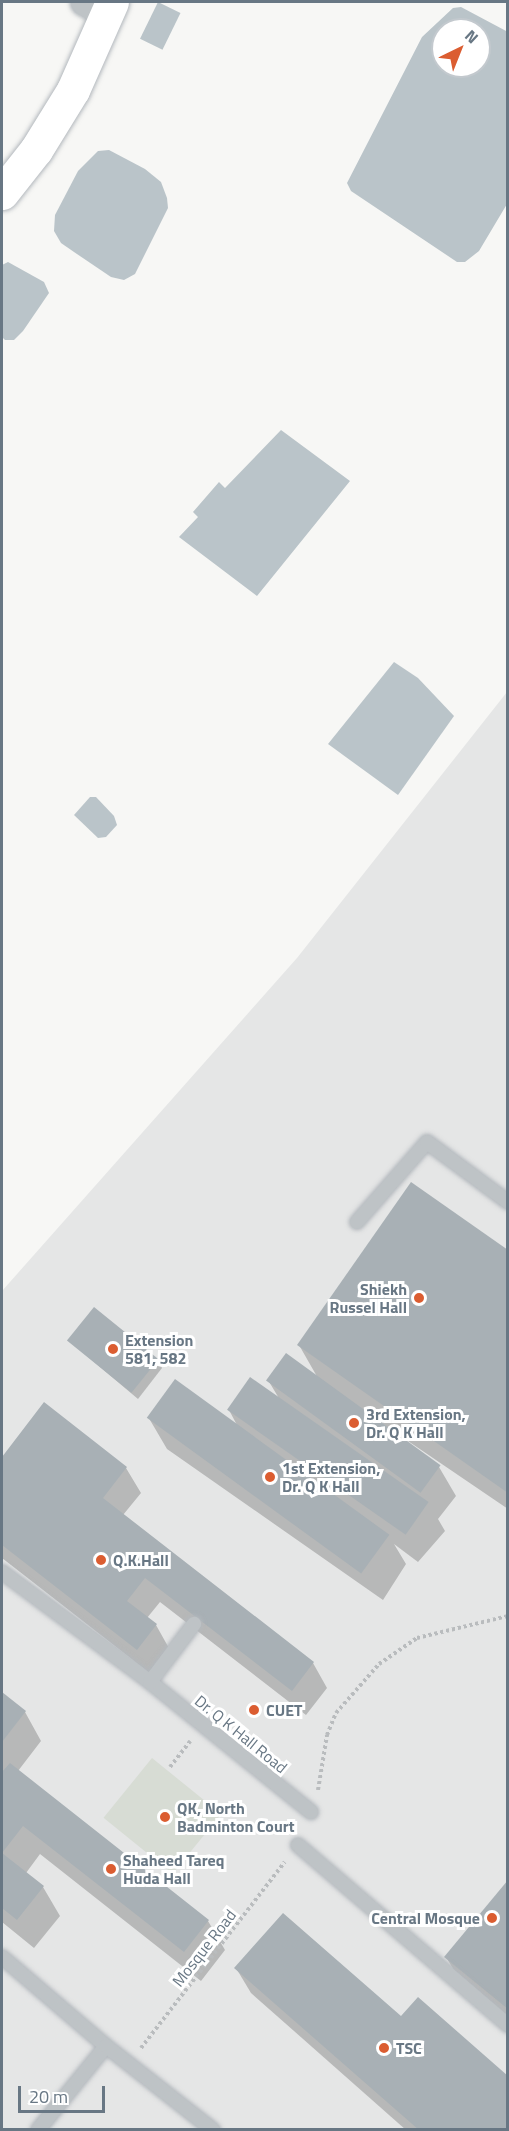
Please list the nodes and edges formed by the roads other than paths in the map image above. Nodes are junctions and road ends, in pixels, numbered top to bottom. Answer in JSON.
{"nodes":[{"id":1,"x":101,"y":5,"type":"edge"},
{"id":2,"x":2,"y":193,"type":"edge"},
{"id":3,"x":507,"y":1202,"type":"edge"},
{"id":4,"x":357,"y":1222,"type":"dead end"},
{"id":5,"x":2,"y":1572,"type":"edge"},
{"id":6,"x":194,"y":1624,"type":"dead end"},
{"id":7,"x":150,"y":1682,"type":"junction"},
{"id":8,"x":312,"y":1812,"type":"road end"},
{"id":9,"x":298,"y":1845,"type":"road end"},
{"id":10,"x":2,"y":1957,"type":"edge"},
{"id":11,"x":507,"y":2025,"type":"edge"},
{"id":12,"x":106,"y":2046,"type":"junction"},
{"id":13,"x":38,"y":2130,"type":"edge"},
{"id":14,"x":213,"y":2130,"type":"edge"}],
"edges":[{"from":1,"to":2,"type":"main road"},
{"from":3,"to":4,"type":"lane"},
{"from":5,"to":7,"type":"lane","name":"Dr. Q K Hall Road"},
{"from":6,"to":7,"type":"lane"},
{"from":7,"to":8,"type":"lane","name":"Dr. Q K Hall Road"},
{"from":9,"to":11,"type":"lane"},
{"from":10,"to":12,"type":"lane"},
{"from":12,"to":13,"type":"lane"},
{"from":12,"to":14,"type":"lane"}]}
